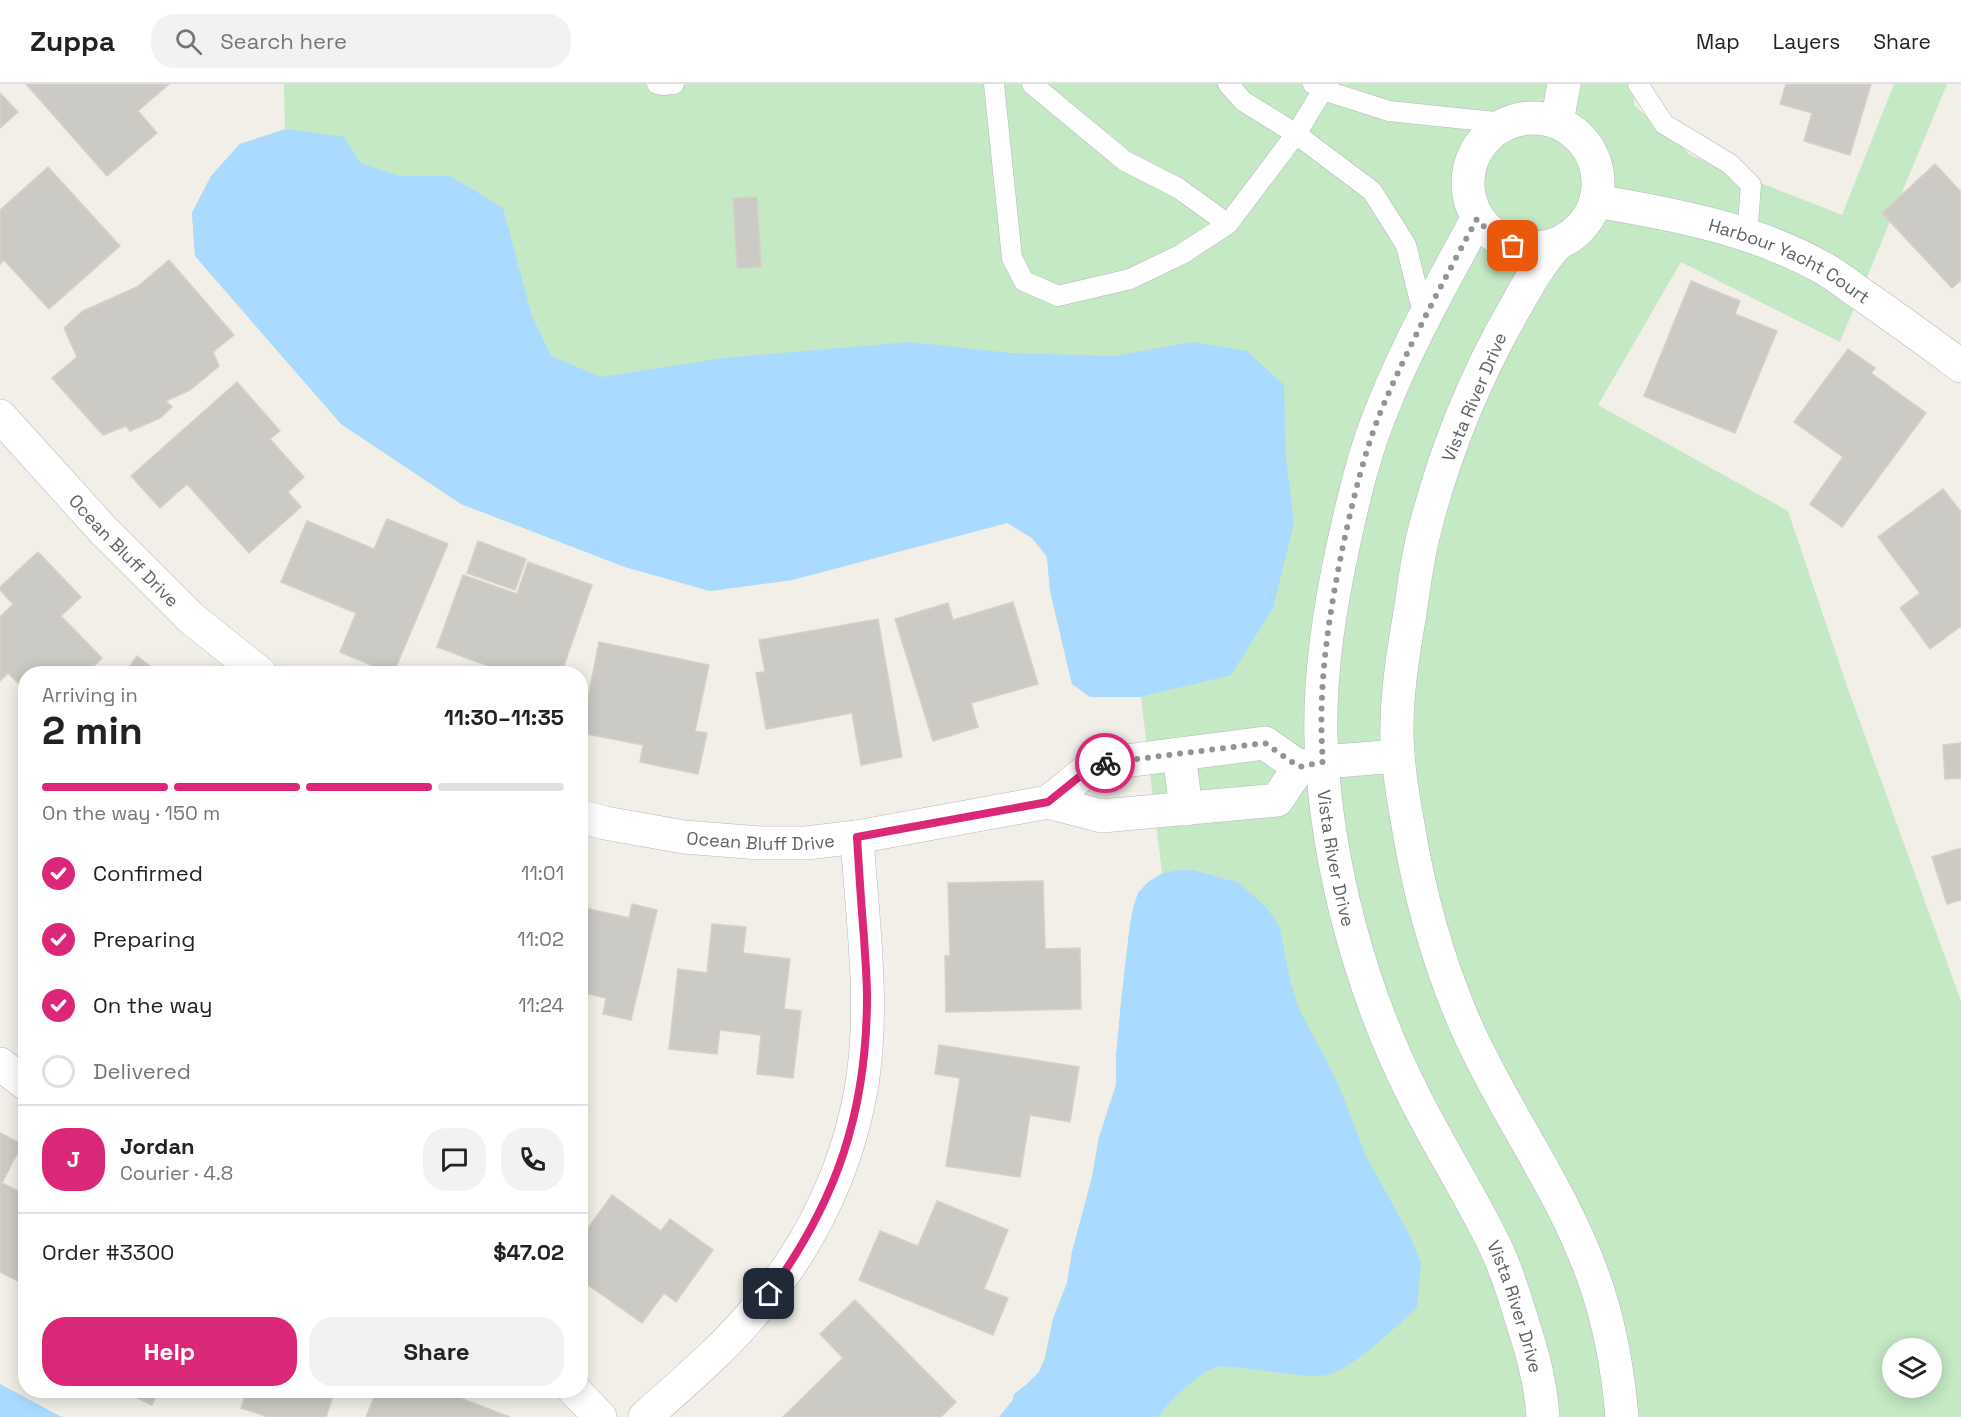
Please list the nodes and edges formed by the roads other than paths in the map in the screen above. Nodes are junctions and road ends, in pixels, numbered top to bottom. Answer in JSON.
{"nodes":[{"id":1,"x":657,"y":84,"type":"edge"},
{"id":2,"x":674,"y":84,"type":"edge"},
{"id":3,"x":994,"y":84,"type":"edge"},
{"id":4,"x":1032,"y":84,"type":"edge"},
{"id":5,"x":1228,"y":84,"type":"edge"},
{"id":6,"x":1564,"y":84,"type":"edge"},
{"id":7,"x":1638,"y":84,"type":"edge"},
{"id":8,"x":1320,"y":86,"type":"edge"},
{"id":9,"x":1557,"y":122,"type":"junction"},
{"id":10,"x":1504,"y":123,"type":"junction"},
{"id":11,"x":1296,"y":134,"type":"junction"},
{"id":12,"x":1596,"y":201,"type":"junction"},
{"id":13,"x":1477,"y":219,"type":"junction"},
{"id":14,"x":1228,"y":224,"type":"junction"},
{"id":15,"x":1747,"y":235,"type":"junction"},
{"id":16,"x":1557,"y":244,"type":"junction"},
{"id":17,"x":1424,"y":317,"type":"junction"},
{"id":18,"x":1961,"y":366,"type":"edge"},
{"id":19,"x":0,"y":416,"type":"edge"},
{"id":20,"x":251,"y":666,"type":"edge"},
{"id":21,"x":1179,"y":754,"type":"junction"},
{"id":22,"x":1398,"y":756,"type":"junction"},
{"id":23,"x":1311,"y":765,"type":"junction"},
{"id":24,"x":1048,"y":802,"type":"junction"},
{"id":25,"x":1186,"y":809,"type":"junction"},
{"id":26,"x":588,"y":818,"type":"edge"},
{"id":27,"x":857,"y":837,"type":"junction"},
{"id":28,"x":0,"y":1064,"type":"edge"},
{"id":29,"x":18,"y":1078,"type":"edge"},
{"id":30,"x":582,"y":1398,"type":"edge"},
{"id":31,"x":600,"y":1417,"type":"edge"},
{"id":32,"x":645,"y":1417,"type":"edge"},
{"id":33,"x":1543,"y":1417,"type":"edge"},
{"id":34,"x":1622,"y":1417,"type":"edge"}],
"edges":[{"from":1,"to":2,"type":"lane"},
{"from":3,"to":14,"type":"lane"},
{"from":4,"to":14,"type":"lane"},
{"from":5,"to":11,"type":"lane"},
{"from":6,"to":9,"type":"street"},
{"from":7,"to":15,"type":"lane"},
{"from":8,"to":10,"type":"lane"},
{"from":8,"to":11,"type":"lane"},
{"from":9,"to":10,"type":"street"},
{"from":9,"to":12,"type":"street"},
{"from":10,"to":13,"type":"street"},
{"from":11,"to":14,"type":"lane"},
{"from":11,"to":17,"type":"lane"},
{"from":12,"to":15,"type":"street","name":"Harbour Yacht Court"},
{"from":12,"to":16,"type":"street"},
{"from":13,"to":16,"type":"street"},
{"from":13,"to":17,"type":"street","name":"Vista River Drive"},
{"from":15,"to":18,"type":"street","name":"Harbour Yacht Court"},
{"from":16,"to":22,"type":"street","name":"Vista River Drive"},
{"from":17,"to":23,"type":"street","name":"Vista River Drive"},
{"from":19,"to":20,"type":"street","name":"Ocean Bluff Drive"},
{"from":21,"to":23,"type":"street","name":"Ocean Bluff Drive"},
{"from":21,"to":24,"type":"street","name":"Ocean Bluff Drive"},
{"from":21,"to":25,"type":"street"},
{"from":22,"to":23,"type":"street"},
{"from":22,"to":34,"type":"street","name":"Vista River Drive"},
{"from":23,"to":25,"type":"street","name":"Ocean Bluff Drive"},
{"from":23,"to":33,"type":"street","name":"Vista River Drive"},
{"from":24,"to":25,"type":"street","name":"Ocean Bluff Drive"},
{"from":24,"to":27,"type":"street","name":"Ocean Bluff Drive"},
{"from":26,"to":27,"type":"street","name":"Ocean Bluff Drive"},
{"from":27,"to":32,"type":"street"},
{"from":28,"to":29,"type":"street"},
{"from":30,"to":31,"type":"street"}]}
